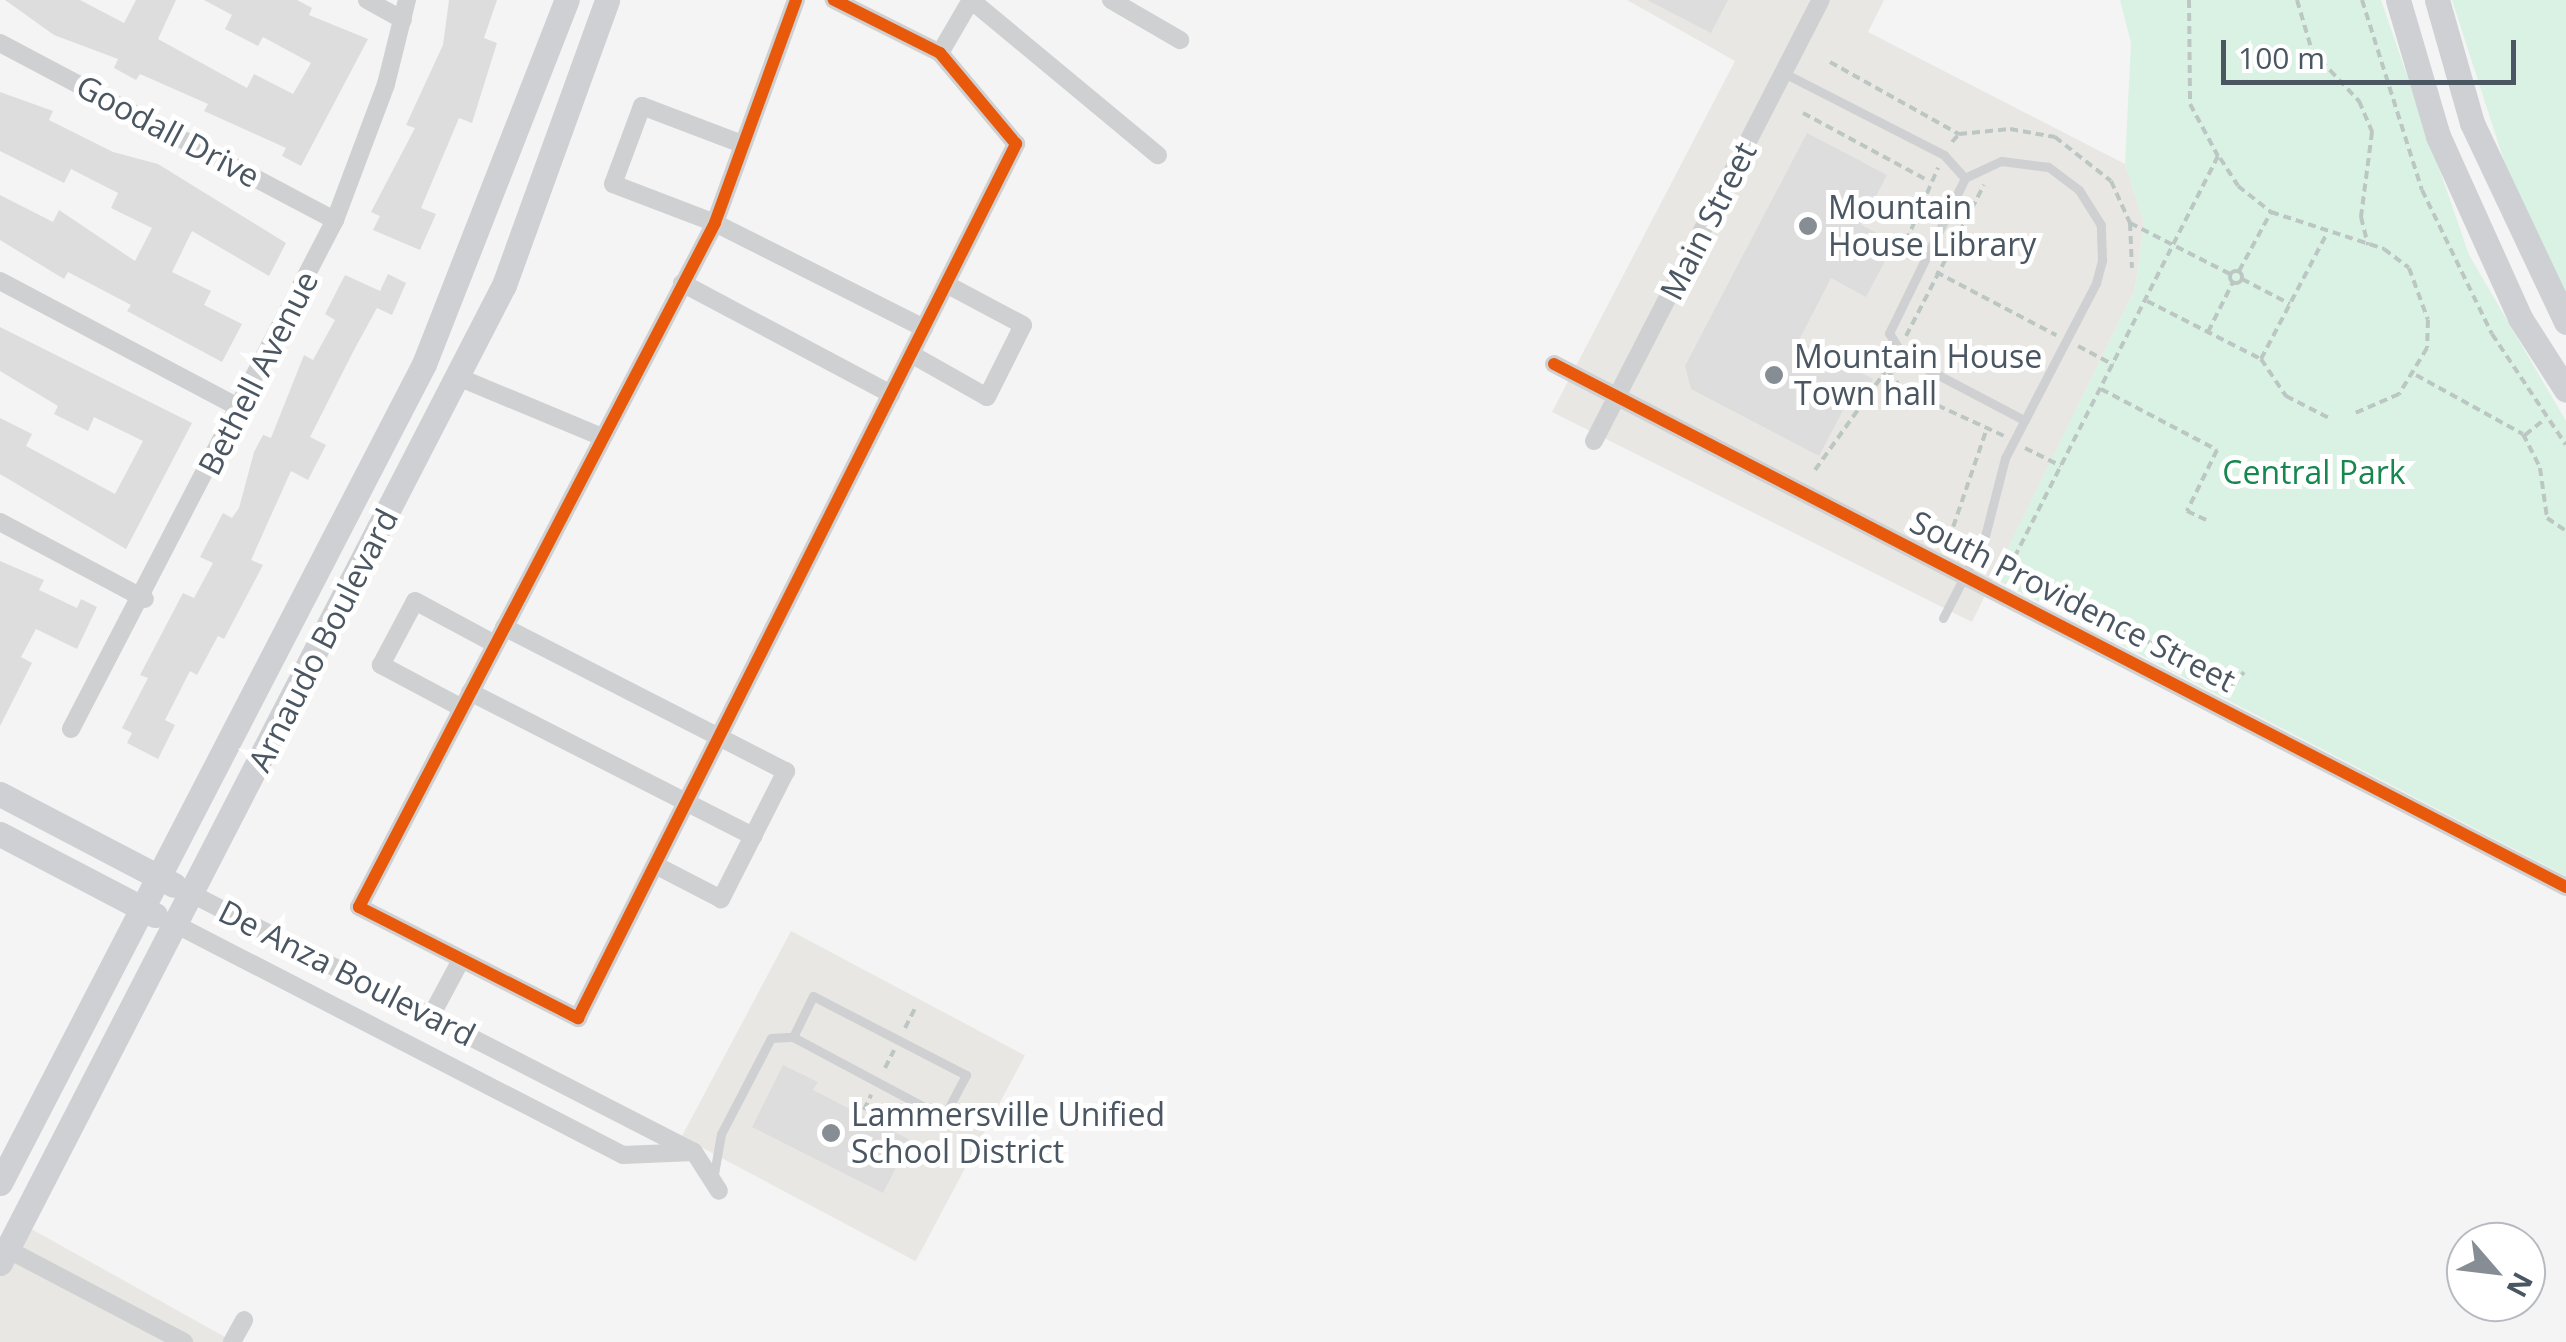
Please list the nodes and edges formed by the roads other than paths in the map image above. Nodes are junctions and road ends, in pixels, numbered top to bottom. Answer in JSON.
{"nodes":[{"id":1,"x":368,"y":0,"type":"edge"},
{"id":2,"x":407,"y":0,"type":"edge"},
{"id":3,"x":567,"y":0,"type":"edge"},
{"id":4,"x":607,"y":0,"type":"edge"},
{"id":5,"x":796,"y":0,"type":"edge"},
{"id":6,"x":834,"y":0,"type":"edge"},
{"id":7,"x":971,"y":0,"type":"edge"},
{"id":8,"x":1111,"y":0,"type":"edge"},
{"id":9,"x":1820,"y":0,"type":"edge"},
{"id":10,"x":2398,"y":0,"type":"edge"},
{"id":11,"x":2436,"y":0,"type":"edge"},
{"id":12,"x":404,"y":20,"type":"junction"},
{"id":13,"x":1180,"y":40,"type":"dead end"},
{"id":14,"x":0,"y":43,"type":"edge"},
{"id":15,"x":940,"y":53,"type":"junction"},
{"id":16,"x":1784,"y":73,"type":"junction"},
{"id":17,"x":742,"y":144,"type":"junction"},
{"id":18,"x":1158,"y":155,"type":"dead end"},
{"id":19,"x":1965,"y":178,"type":"junction"},
{"id":20,"x":336,"y":220,"type":"junction"},
{"id":21,"x":715,"y":224,"type":"junction"},
{"id":22,"x":0,"y":282,"type":"edge"},
{"id":23,"x":682,"y":283,"type":"junction"},
{"id":24,"x":946,"y":284,"type":"junction"},
{"id":25,"x":2566,"y":322,"type":"edge"},
{"id":26,"x":924,"y":328,"type":"junction"},
{"id":27,"x":911,"y":354,"type":"junction"},
{"id":28,"x":1554,"y":364,"type":"dead end"},
{"id":29,"x":458,"y":377,"type":"junction"},
{"id":30,"x":2566,"y":390,"type":"edge"},
{"id":31,"x":891,"y":394,"type":"junction"},
{"id":32,"x":1617,"y":397,"type":"junction"},
{"id":33,"x":240,"y":408,"type":"junction"},
{"id":34,"x":2024,"y":420,"type":"junction"},
{"id":35,"x":602,"y":437,"type":"junction"},
{"id":36,"x":1594,"y":441,"type":"dead end"},
{"id":37,"x":0,"y":522,"type":"edge"},
{"id":38,"x":1966,"y":577,"type":"junction"},
{"id":39,"x":144,"y":599,"type":"junction"},
{"id":40,"x":1943,"y":618,"type":"dead end"},
{"id":41,"x":500,"y":635,"type":"junction"},
{"id":42,"x":466,"y":700,"type":"junction"},
{"id":43,"x":71,"y":729,"type":"dead end"},
{"id":44,"x":719,"y":736,"type":"junction"},
{"id":45,"x":0,"y":794,"type":"edge"},
{"id":46,"x":686,"y":802,"type":"junction"},
{"id":47,"x":0,"y":834,"type":"edge"},
{"id":48,"x":753,"y":836,"type":"junction"},
{"id":49,"x":655,"y":865,"type":"junction"},
{"id":50,"x":159,"y":877,"type":"junction"},
{"id":51,"x":2566,"y":887,"type":"edge"},
{"id":52,"x":192,"y":894,"type":"junction"},
{"id":53,"x":142,"y":908,"type":"junction"},
{"id":54,"x":175,"y":924,"type":"junction"},
{"id":55,"x":461,"y":960,"type":"junction"},
{"id":56,"x":430,"y":1016,"type":"junction"},
{"id":57,"x":793,"y":1037,"type":"junction"},
{"id":58,"x":694,"y":1152,"type":"junction"},
{"id":59,"x":716,"y":1182,"type":"joint"},
{"id":60,"x":0,"y":1184,"type":"edge"},
{"id":61,"x":4,"y":1256,"type":"edge"},
{"id":62,"x":244,"y":1320,"type":"dead end"},
{"id":63,"x":184,"y":1342,"type":"edge"},
{"id":64,"x":232,"y":1342,"type":"edge"}],
"edges":[{"from":1,"to":12,"type":"street"},
{"from":2,"to":12,"type":"street","name":"Bethell Avenue"},
{"from":3,"to":50,"type":"street","name":"Arnaudo Boulevard"},
{"from":4,"to":29,"type":"street","name":"Arnaudo Boulevard"},
{"from":5,"to":17,"type":"street"},
{"from":6,"to":15,"type":"street"},
{"from":7,"to":15,"type":"street"},
{"from":7,"to":18,"type":"street"},
{"from":8,"to":13,"type":"street"},
{"from":9,"to":16,"type":"street","name":"Main Street"},
{"from":10,"to":30,"type":"street"},
{"from":11,"to":25,"type":"street"},
{"from":12,"to":20,"type":"street","name":"Bethell Avenue"},
{"from":14,"to":20,"type":"street","name":"Goodall Drive"},
{"from":15,"to":24,"type":"street"},
{"from":16,"to":19,"type":"lane"},
{"from":16,"to":32,"type":"street","name":"Main Street"},
{"from":17,"to":21,"type":"street"},
{"from":17,"to":21,"type":"street"},
{"from":19,"to":34,"type":"lane"},
{"from":19,"to":34,"type":"lane"},
{"from":20,"to":33,"type":"street","name":"Bethell Avenue"},
{"from":21,"to":23,"type":"street"},
{"from":21,"to":26,"type":"street"},
{"from":22,"to":33,"type":"street"},
{"from":23,"to":31,"type":"street"},
{"from":23,"to":35,"type":"street"},
{"from":24,"to":26,"type":"street"},
{"from":24,"to":27,"type":"street"},
{"from":26,"to":27,"type":"street"},
{"from":27,"to":31,"type":"street"},
{"from":28,"to":32,"type":"street","name":"South Providence Street"},
{"from":29,"to":35,"type":"street"},
{"from":29,"to":52,"type":"street","name":"Arnaudo Boulevard"},
{"from":31,"to":44,"type":"street"},
{"from":32,"to":36,"type":"street","name":"Main Street"},
{"from":32,"to":38,"type":"street","name":"South Providence Street"},
{"from":33,"to":39,"type":"street","name":"Bethell Avenue"},
{"from":34,"to":38,"type":"lane"},
{"from":35,"to":41,"type":"street"},
{"from":37,"to":39,"type":"street"},
{"from":38,"to":40,"type":"lane"},
{"from":38,"to":51,"type":"street","name":"South Providence Street"},
{"from":39,"to":43,"type":"street","name":"Bethell Avenue"},
{"from":41,"to":42,"type":"street"},
{"from":41,"to":42,"type":"street"},
{"from":41,"to":44,"type":"street"},
{"from":42,"to":46,"type":"street"},
{"from":42,"to":55,"type":"street"},
{"from":44,"to":46,"type":"street"},
{"from":44,"to":48,"type":"street"},
{"from":45,"to":50,"type":"street","name":"De Anza Boulevard"},
{"from":46,"to":48,"type":"street"},
{"from":46,"to":49,"type":"street"},
{"from":47,"to":53,"type":"street","name":"De Anza Boulevard"},
{"from":48,"to":49,"type":"street"},
{"from":49,"to":55,"type":"street"},
{"from":50,"to":52,"type":"street","name":"De Anza Boulevard"},
{"from":50,"to":53,"type":"street","name":"Arnaudo Boulevard"},
{"from":52,"to":54,"type":"street","name":"Arnaudo Boulevard"},
{"from":52,"to":56,"type":"street","name":"De Anza Boulevard"},
{"from":53,"to":54,"type":"street","name":"De Anza Boulevard"},
{"from":53,"to":60,"type":"street","name":"Arnaudo Boulevard"},
{"from":54,"to":58,"type":"street","name":"De Anza Boulevard"},
{"from":54,"to":61,"type":"street","name":"Arnaudo Boulevard"},
{"from":55,"to":56,"type":"street"},
{"from":56,"to":58,"type":"street","name":"De Anza Boulevard"},
{"from":57,"to":57,"type":"lane"},
{"from":57,"to":59,"type":"lane"},
{"from":58,"to":59,"type":"street","name":"De Anza Boulevard"},
{"from":61,"to":63,"type":"street"},
{"from":62,"to":64,"type":"street"}]}
